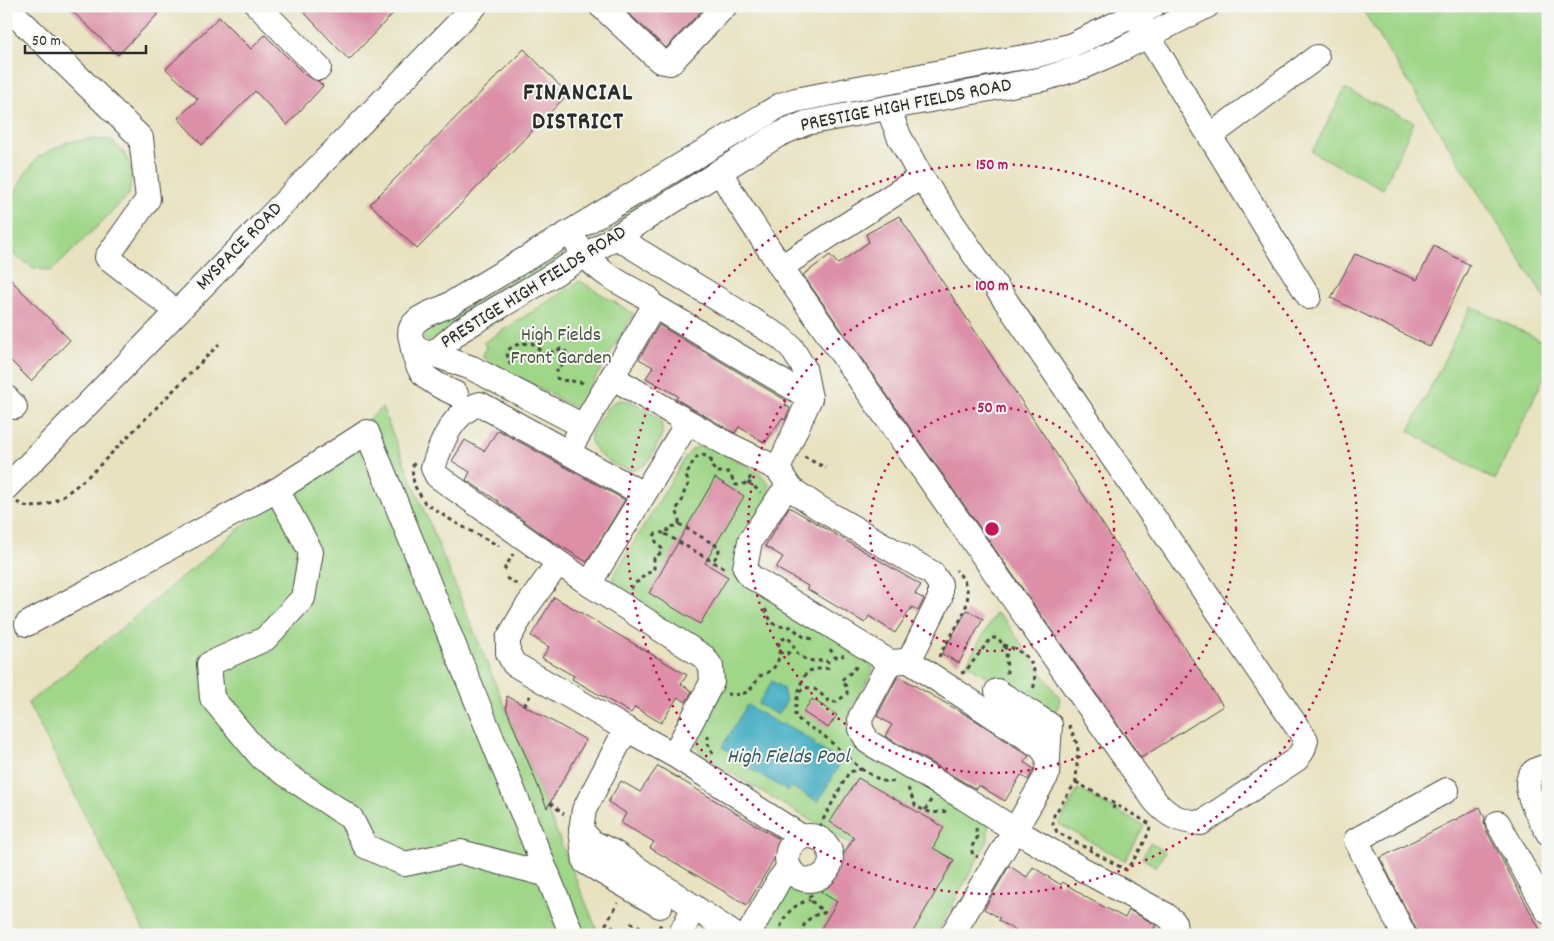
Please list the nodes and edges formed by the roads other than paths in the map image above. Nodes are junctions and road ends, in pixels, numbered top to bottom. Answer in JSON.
{"nodes":[{"id":1,"x":6,"y":6,"type":"edge"},
{"id":2,"x":258,"y":6,"type":"edge"},
{"id":3,"x":452,"y":6,"type":"edge"},
{"id":4,"x":475,"y":6,"type":"edge"},
{"id":5,"x":601,"y":6,"type":"edge"},
{"id":6,"x":725,"y":6,"type":"edge"},
{"id":7,"x":1207,"y":6,"type":"edge"},
{"id":8,"x":1145,"y":10,"type":"edge"},
{"id":9,"x":1148,"y":36,"type":"junction"},
{"id":10,"x":1317,"y":57,"type":"dead end"},
{"id":11,"x":993,"y":62,"type":"junction"},
{"id":12,"x":319,"y":68,"type":"dead end"},
{"id":13,"x":996,"y":88,"type":"junction"},
{"id":14,"x":888,"y":108,"type":"junction"},
{"id":15,"x":1210,"y":136,"type":"junction"},
{"id":16,"x":720,"y":171,"type":"junction"},
{"id":17,"x":921,"y":177,"type":"junction"},
{"id":18,"x":570,"y":232,"type":"junction"},
{"id":19,"x":616,"y":237,"type":"junction"},
{"id":20,"x":584,"y":256,"type":"junction"},
{"id":21,"x":781,"y":267,"type":"junction"},
{"id":22,"x":1309,"y":297,"type":"dead end"},
{"id":23,"x":165,"y":302,"type":"junction"},
{"id":24,"x":643,"y":303,"type":"dead end"},
{"id":25,"x":421,"y":348,"type":"junction"},
{"id":26,"x":612,"y":377,"type":"junction"},
{"id":27,"x":456,"y":394,"type":"dead end"},
{"id":28,"x":810,"y":398,"type":"junction"},
{"id":29,"x":688,"y":422,"type":"junction"},
{"id":30,"x":583,"y":426,"type":"junction"},
{"id":31,"x":568,"y":452,"type":"junction"},
{"id":32,"x":6,"y":466,"type":"edge"},
{"id":33,"x":778,"y":469,"type":"junction"},
{"id":34,"x":790,"y":489,"type":"junction"},
{"id":35,"x":277,"y":490,"type":"junction"},
{"id":36,"x":10,"y":494,"type":"edge"},
{"id":37,"x":643,"y":494,"type":"junction"},
{"id":38,"x":558,"y":563,"type":"junction"},
{"id":39,"x":589,"y":584,"type":"junction"},
{"id":40,"x":27,"y":624,"type":"dead end"},
{"id":41,"x":900,"y":662,"type":"junction"},
{"id":42,"x":1002,"y":685,"type":"road end"},
{"id":43,"x":626,"y":729,"type":"junction"},
{"id":44,"x":674,"y":755,"type":"junction"},
{"id":45,"x":1048,"y":757,"type":"junction"},
{"id":46,"x":1548,"y":766,"type":"edge"},
{"id":47,"x":1447,"y":790,"type":"dead end"},
{"id":48,"x":1498,"y":823,"type":"dead end"},
{"id":49,"x":572,"y":824,"type":"junction"},
{"id":50,"x":1015,"y":830,"type":"junction"},
{"id":51,"x":1548,"y":833,"type":"edge"},
{"id":52,"x":808,"y":837,"type":"junction"},
{"id":53,"x":789,"y":867,"type":"junction"},
{"id":54,"x":548,"y":875,"type":"junction"},
{"id":55,"x":694,"y":907,"type":"junction"},
{"id":56,"x":1548,"y":912,"type":"edge"},
{"id":57,"x":668,"y":921,"type":"edge"},
{"id":58,"x":953,"y":934,"type":"edge"},
{"id":59,"x":572,"y":935,"type":"edge"},
{"id":60,"x":735,"y":935,"type":"edge"},
{"id":61,"x":748,"y":935,"type":"edge"},
{"id":62,"x":1173,"y":935,"type":"edge"},
{"id":63,"x":1404,"y":935,"type":"edge"}],
"edges":[{"from":1,"to":23,"type":"street"},
{"from":2,"to":12,"type":"street"},
{"from":3,"to":23,"type":"street","name":"MYSPACE ROAD"},
{"from":4,"to":36,"type":"street","name":"MYSPACE ROAD"},
{"from":5,"to":6,"type":"street"},
{"from":7,"to":9,"type":"street","name":"PRESTIGE HIGH FIELDS ROAD"},
{"from":8,"to":9,"type":"street"},
{"from":8,"to":11,"type":"street","name":"PRESTIGE HIGH FIELDS ROAD"},
{"from":9,"to":13,"type":"street","name":"PRESTIGE HIGH FIELDS ROAD"},
{"from":9,"to":15,"type":"street"},
{"from":10,"to":15,"type":"street"},
{"from":11,"to":13,"type":"street"},
{"from":11,"to":18,"type":"street","name":"PRESTIGE HIGH FIELDS ROAD"},
{"from":13,"to":14,"type":"street","name":"PRESTIGE HIGH FIELDS ROAD"},
{"from":14,"to":16,"type":"street","name":"PRESTIGE HIGH FIELDS ROAD"},
{"from":14,"to":17,"type":"street"},
{"from":15,"to":22,"type":"street"},
{"from":16,"to":19,"type":"street","name":"PRESTIGE HIGH FIELDS ROAD"},
{"from":16,"to":21,"type":"street"},
{"from":17,"to":21,"type":"street"},
{"from":17,"to":21,"type":"street"},
{"from":18,"to":20,"type":"street"},
{"from":18,"to":25,"type":"street","name":"PRESTIGE HIGH FIELDS ROAD"},
{"from":19,"to":20,"type":"street","name":"PRESTIGE HIGH FIELDS ROAD"},
{"from":19,"to":28,"type":"street"},
{"from":20,"to":24,"type":"street"},
{"from":20,"to":25,"type":"street","name":"PRESTIGE HIGH FIELDS ROAD"},
{"from":23,"to":32,"type":"street","name":"MYSPACE ROAD"},
{"from":25,"to":27,"type":"street"},
{"from":25,"to":30,"type":"street"},
{"from":26,"to":28,"type":"street"},
{"from":26,"to":29,"type":"street"},
{"from":26,"to":30,"type":"street"},
{"from":28,"to":33,"type":"street"},
{"from":29,"to":33,"type":"street"},
{"from":29,"to":37,"type":"street"},
{"from":30,"to":31,"type":"street"},
{"from":31,"to":37,"type":"street"},
{"from":31,"to":38,"type":"street"},
{"from":33,"to":34,"type":"street"},
{"from":34,"to":41,"type":"street"},
{"from":34,"to":41,"type":"street"},
{"from":35,"to":40,"type":"street"},
{"from":35,"to":54,"type":"street"},
{"from":35,"to":54,"type":"street"},
{"from":37,"to":39,"type":"street"},
{"from":38,"to":39,"type":"street"},
{"from":38,"to":43,"type":"street"},
{"from":39,"to":44,"type":"street"},
{"from":41,"to":45,"type":"street"},
{"from":41,"to":50,"type":"street"},
{"from":42,"to":45,"type":"street"},
{"from":43,"to":44,"type":"street"},
{"from":43,"to":49,"type":"street"},
{"from":44,"to":52,"type":"street"},
{"from":45,"to":50,"type":"street"},
{"from":46,"to":51,"type":"street"},
{"from":47,"to":63,"type":"street"},
{"from":48,"to":56,"type":"street"},
{"from":49,"to":55,"type":"street"},
{"from":49,"to":57,"type":"street"},
{"from":50,"to":58,"type":"street"},
{"from":50,"to":62,"type":"street"},
{"from":52,"to":53,"type":"street"},
{"from":52,"to":53,"type":"street"},
{"from":53,"to":61,"type":"street"},
{"from":54,"to":59,"type":"street"},
{"from":55,"to":57,"type":"street"},
{"from":55,"to":60,"type":"street"}]}
